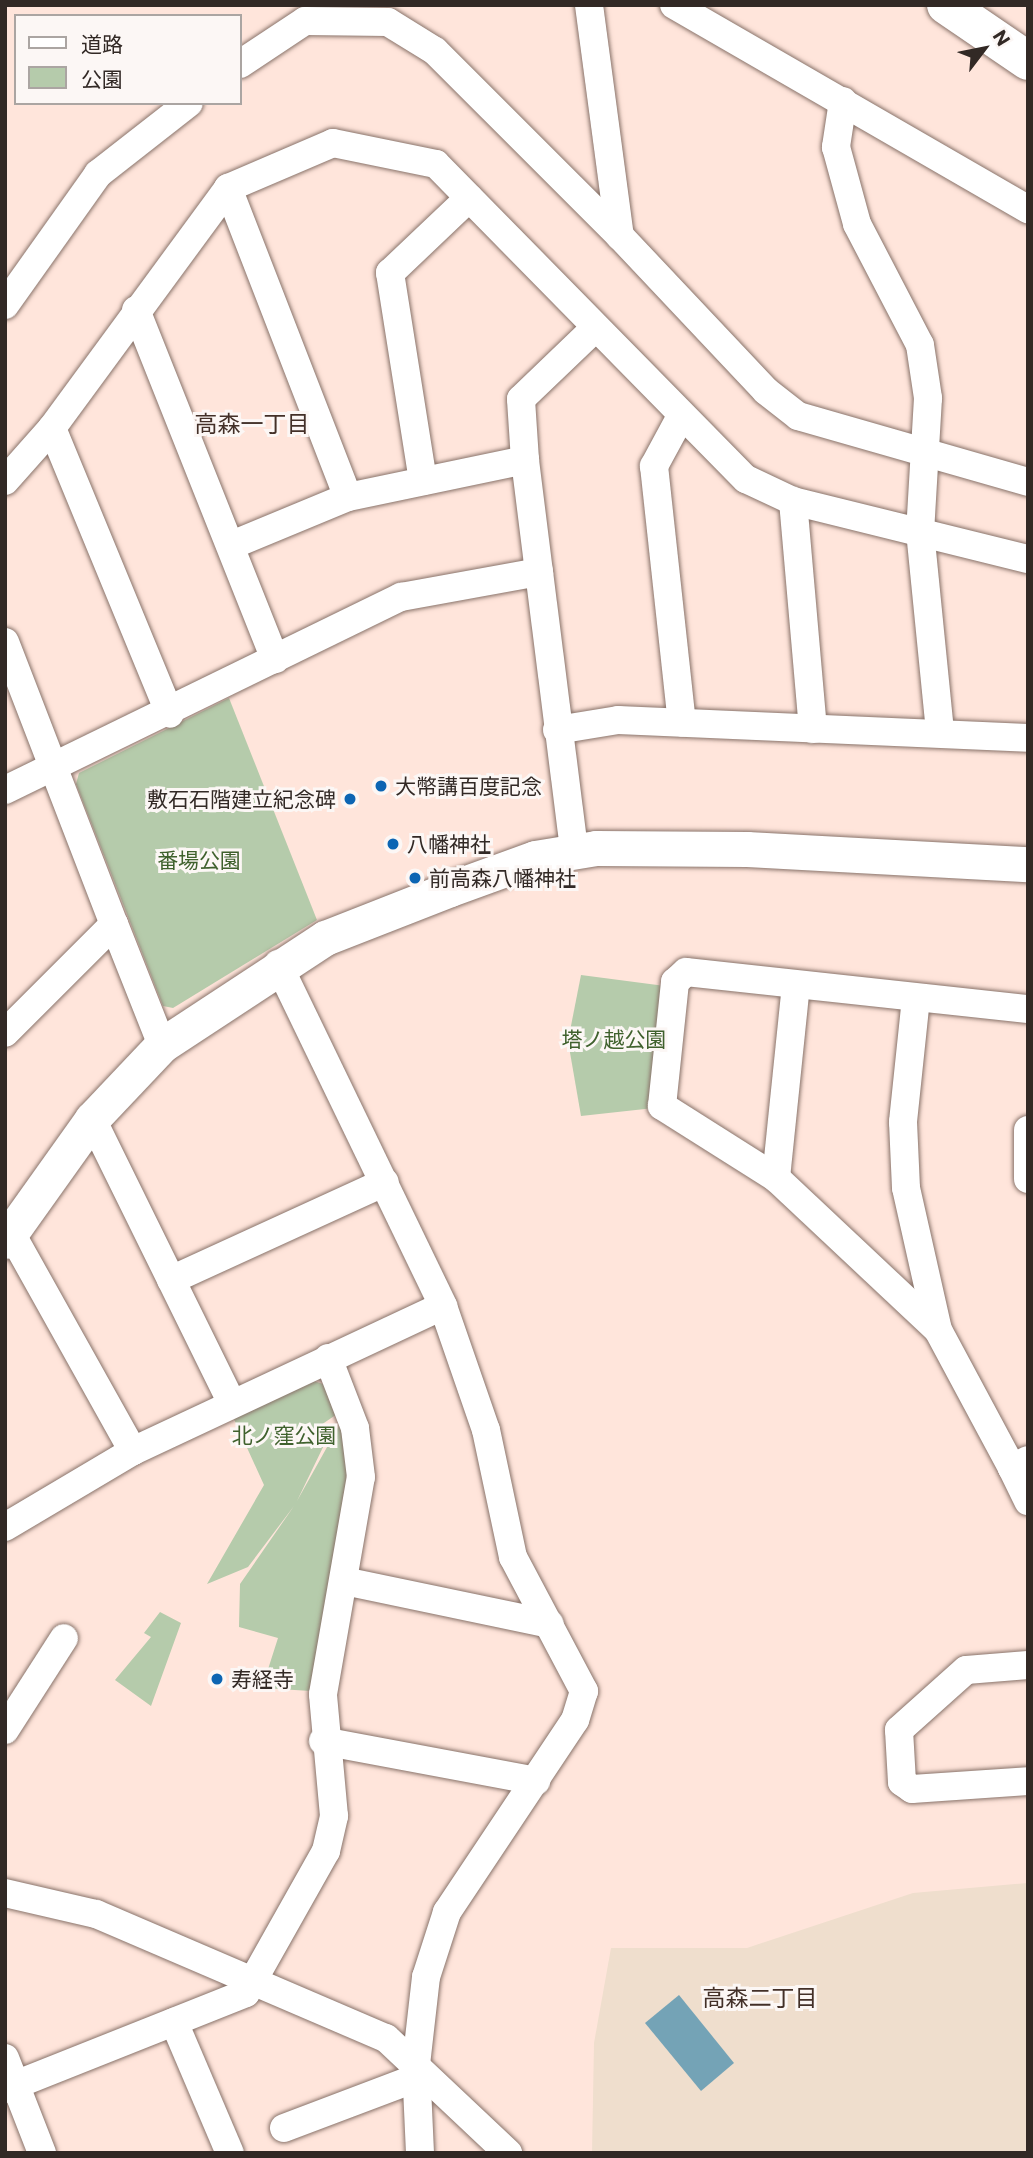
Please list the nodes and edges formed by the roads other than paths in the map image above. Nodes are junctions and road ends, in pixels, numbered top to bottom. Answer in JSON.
{"nodes":[{"id":1,"x":589,"y":5,"type":"edge"},
{"id":2,"x":674,"y":5,"type":"edge"},
{"id":3,"x":946,"y":5,"type":"edge"},
{"id":4,"x":1028,"y":61,"type":"edge"},
{"id":5,"x":242,"y":63,"type":"edge"},
{"id":6,"x":843,"y":101,"type":"junction"},
{"id":7,"x":186,"y":105,"type":"edge"},
{"id":8,"x":228,"y":188,"type":"junction"},
{"id":9,"x":469,"y":198,"type":"junction"},
{"id":10,"x":1028,"y":209,"type":"edge"},
{"id":11,"x":620,"y":236,"type":"junction"},
{"id":12,"x":5,"y":305,"type":"edge"},
{"id":13,"x":136,"y":310,"type":"junction"},
{"id":14,"x":594,"y":329,"type":"junction"},
{"id":15,"x":680,"y":418,"type":"junction"},
{"id":16,"x":52,"y":428,"type":"junction"},
{"id":17,"x":924,"y":457,"type":"junction"},
{"id":18,"x":525,"y":460,"type":"junction"},
{"id":19,"x":5,"y":481,"type":"edge"},
{"id":20,"x":423,"y":481,"type":"junction"},
{"id":21,"x":1028,"y":482,"type":"edge"},
{"id":22,"x":348,"y":497,"type":"junction"},
{"id":23,"x":793,"y":501,"type":"junction"},
{"id":24,"x":920,"y":531,"type":"junction"},
{"id":25,"x":232,"y":545,"type":"junction"},
{"id":26,"x":1028,"y":559,"type":"edge"},
{"id":27,"x":539,"y":572,"type":"junction"},
{"id":28,"x":5,"y":642,"type":"edge"},
{"id":29,"x":275,"y":659,"type":"junction"},
{"id":30,"x":170,"y":714,"type":"junction"},
{"id":31,"x":682,"y":722,"type":"junction"},
{"id":32,"x":813,"y":729,"type":"junction"},
{"id":33,"x":557,"y":730,"type":"junction"},
{"id":34,"x":940,"y":731,"type":"junction"},
{"id":35,"x":1028,"y":738,"type":"edge"},
{"id":36,"x":56,"y":771,"type":"junction"},
{"id":37,"x":5,"y":790,"type":"edge"},
{"id":38,"x":574,"y":851,"type":"junction"},
{"id":39,"x":1028,"y":864,"type":"edge"},
{"id":40,"x":114,"y":924,"type":"junction"},
{"id":41,"x":278,"y":964,"type":"junction"},
{"id":42,"x":796,"y":986,"type":"junction"},
{"id":43,"x":916,"y":998,"type":"junction"},
{"id":44,"x":1028,"y":1009,"type":"edge"},
{"id":45,"x":10,"y":1013,"type":"edge"},
{"id":46,"x":163,"y":1045,"type":"junction"},
{"id":47,"x":92,"y":1119,"type":"junction"},
{"id":48,"x":1028,"y":1130,"type":"edge"},
{"id":49,"x":776,"y":1178,"type":"junction"},
{"id":50,"x":1028,"y":1179,"type":"edge"},
{"id":51,"x":385,"y":1182,"type":"junction"},
{"id":52,"x":8,"y":1237,"type":"edge"},
{"id":53,"x":171,"y":1280,"type":"junction"},
{"id":54,"x":443,"y":1306,"type":"junction"},
{"id":55,"x":938,"y":1330,"type":"junction"},
{"id":56,"x":328,"y":1358,"type":"junction"},
{"id":57,"x":231,"y":1402,"type":"junction"},
{"id":58,"x":133,"y":1451,"type":"junction"},
{"id":59,"x":1020,"y":1464,"type":"edge"},
{"id":60,"x":1028,"y":1501,"type":"edge"},
{"id":61,"x":5,"y":1527,"type":"edge"},
{"id":62,"x":344,"y":1581,"type":"junction"},
{"id":63,"x":550,"y":1623,"type":"junction"},
{"id":64,"x":50,"y":1647,"type":"dead end"},
{"id":65,"x":1028,"y":1665,"type":"edge"},
{"id":66,"x":5,"y":1730,"type":"edge"},
{"id":67,"x":323,"y":1741,"type":"junction"},
{"id":68,"x":536,"y":1781,"type":"junction"},
{"id":69,"x":1028,"y":1781,"type":"edge"},
{"id":70,"x":5,"y":1893,"type":"edge"},
{"id":71,"x":255,"y":1978,"type":"junction"},
{"id":72,"x":174,"y":2022,"type":"junction"},
{"id":73,"x":5,"y":2058,"type":"edge"},
{"id":74,"x":416,"y":2071,"type":"junction"},
{"id":75,"x":10,"y":2087,"type":"edge"},
{"id":76,"x":284,"y":2128,"type":"dead end"},
{"id":77,"x":42,"y":2153,"type":"edge"},
{"id":78,"x":229,"y":2153,"type":"edge"},
{"id":79,"x":420,"y":2153,"type":"edge"},
{"id":80,"x":509,"y":2153,"type":"edge"}],
"edges":[{"from":1,"to":11,"type":"street"},
{"from":2,"to":6,"type":"street"},
{"from":3,"to":4,"type":"highway"},
{"from":5,"to":11,"type":"street"},
{"from":6,"to":10,"type":"street"},
{"from":6,"to":17,"type":"street"},
{"from":7,"to":12,"type":"street"},
{"from":8,"to":9,"type":"street"},
{"from":8,"to":13,"type":"street"},
{"from":8,"to":22,"type":"street"},
{"from":9,"to":14,"type":"street"},
{"from":9,"to":20,"type":"street"},
{"from":11,"to":17,"type":"street"},
{"from":13,"to":16,"type":"street"},
{"from":13,"to":25,"type":"street"},
{"from":14,"to":15,"type":"street"},
{"from":14,"to":18,"type":"street"},
{"from":15,"to":23,"type":"street"},
{"from":15,"to":31,"type":"street"},
{"from":16,"to":19,"type":"street"},
{"from":16,"to":30,"type":"street"},
{"from":17,"to":21,"type":"street"},
{"from":17,"to":24,"type":"street"},
{"from":18,"to":20,"type":"street"},
{"from":18,"to":27,"type":"street"},
{"from":20,"to":22,"type":"street"},
{"from":22,"to":25,"type":"street"},
{"from":23,"to":24,"type":"street"},
{"from":23,"to":32,"type":"street"},
{"from":24,"to":26,"type":"street"},
{"from":24,"to":34,"type":"street"},
{"from":25,"to":29,"type":"street"},
{"from":27,"to":29,"type":"street"},
{"from":27,"to":33,"type":"street"},
{"from":28,"to":36,"type":"street"},
{"from":29,"to":30,"type":"street"},
{"from":30,"to":36,"type":"street"},
{"from":31,"to":32,"type":"street"},
{"from":31,"to":33,"type":"street"},
{"from":32,"to":34,"type":"street"},
{"from":33,"to":38,"type":"street"},
{"from":34,"to":35,"type":"street"},
{"from":36,"to":37,"type":"street"},
{"from":36,"to":40,"type":"street"},
{"from":38,"to":39,"type":"street"},
{"from":38,"to":41,"type":"street"},
{"from":40,"to":45,"type":"street"},
{"from":40,"to":46,"type":"street"},
{"from":41,"to":46,"type":"street"},
{"from":41,"to":51,"type":"street"},
{"from":42,"to":43,"type":"street"},
{"from":42,"to":49,"type":"street"},
{"from":42,"to":49,"type":"street"},
{"from":43,"to":44,"type":"street"},
{"from":43,"to":55,"type":"street"},
{"from":46,"to":47,"type":"street"},
{"from":47,"to":52,"type":"street"},
{"from":47,"to":53,"type":"street"},
{"from":48,"to":50,"type":"street"},
{"from":49,"to":55,"type":"street"},
{"from":51,"to":53,"type":"street"},
{"from":51,"to":54,"type":"street"},
{"from":52,"to":58,"type":"street"},
{"from":53,"to":57,"type":"street"},
{"from":54,"to":56,"type":"street"},
{"from":54,"to":63,"type":"street"},
{"from":55,"to":59,"type":"street"},
{"from":56,"to":57,"type":"street"},
{"from":56,"to":62,"type":"street"},
{"from":57,"to":58,"type":"street"},
{"from":58,"to":61,"type":"street"},
{"from":59,"to":60,"type":"street"},
{"from":62,"to":63,"type":"street"},
{"from":62,"to":67,"type":"street"},
{"from":63,"to":68,"type":"street"},
{"from":64,"to":66,"type":"street"},
{"from":65,"to":69,"type":"street"},
{"from":67,"to":68,"type":"street"},
{"from":67,"to":71,"type":"street"},
{"from":68,"to":74,"type":"street"},
{"from":70,"to":71,"type":"street"},
{"from":71,"to":72,"type":"street"},
{"from":71,"to":74,"type":"street"},
{"from":72,"to":75,"type":"street"},
{"from":72,"to":78,"type":"street"},
{"from":73,"to":75,"type":"street"},
{"from":74,"to":76,"type":"street"},
{"from":74,"to":79,"type":"street"},
{"from":74,"to":80,"type":"street"},
{"from":75,"to":77,"type":"street"}]}
